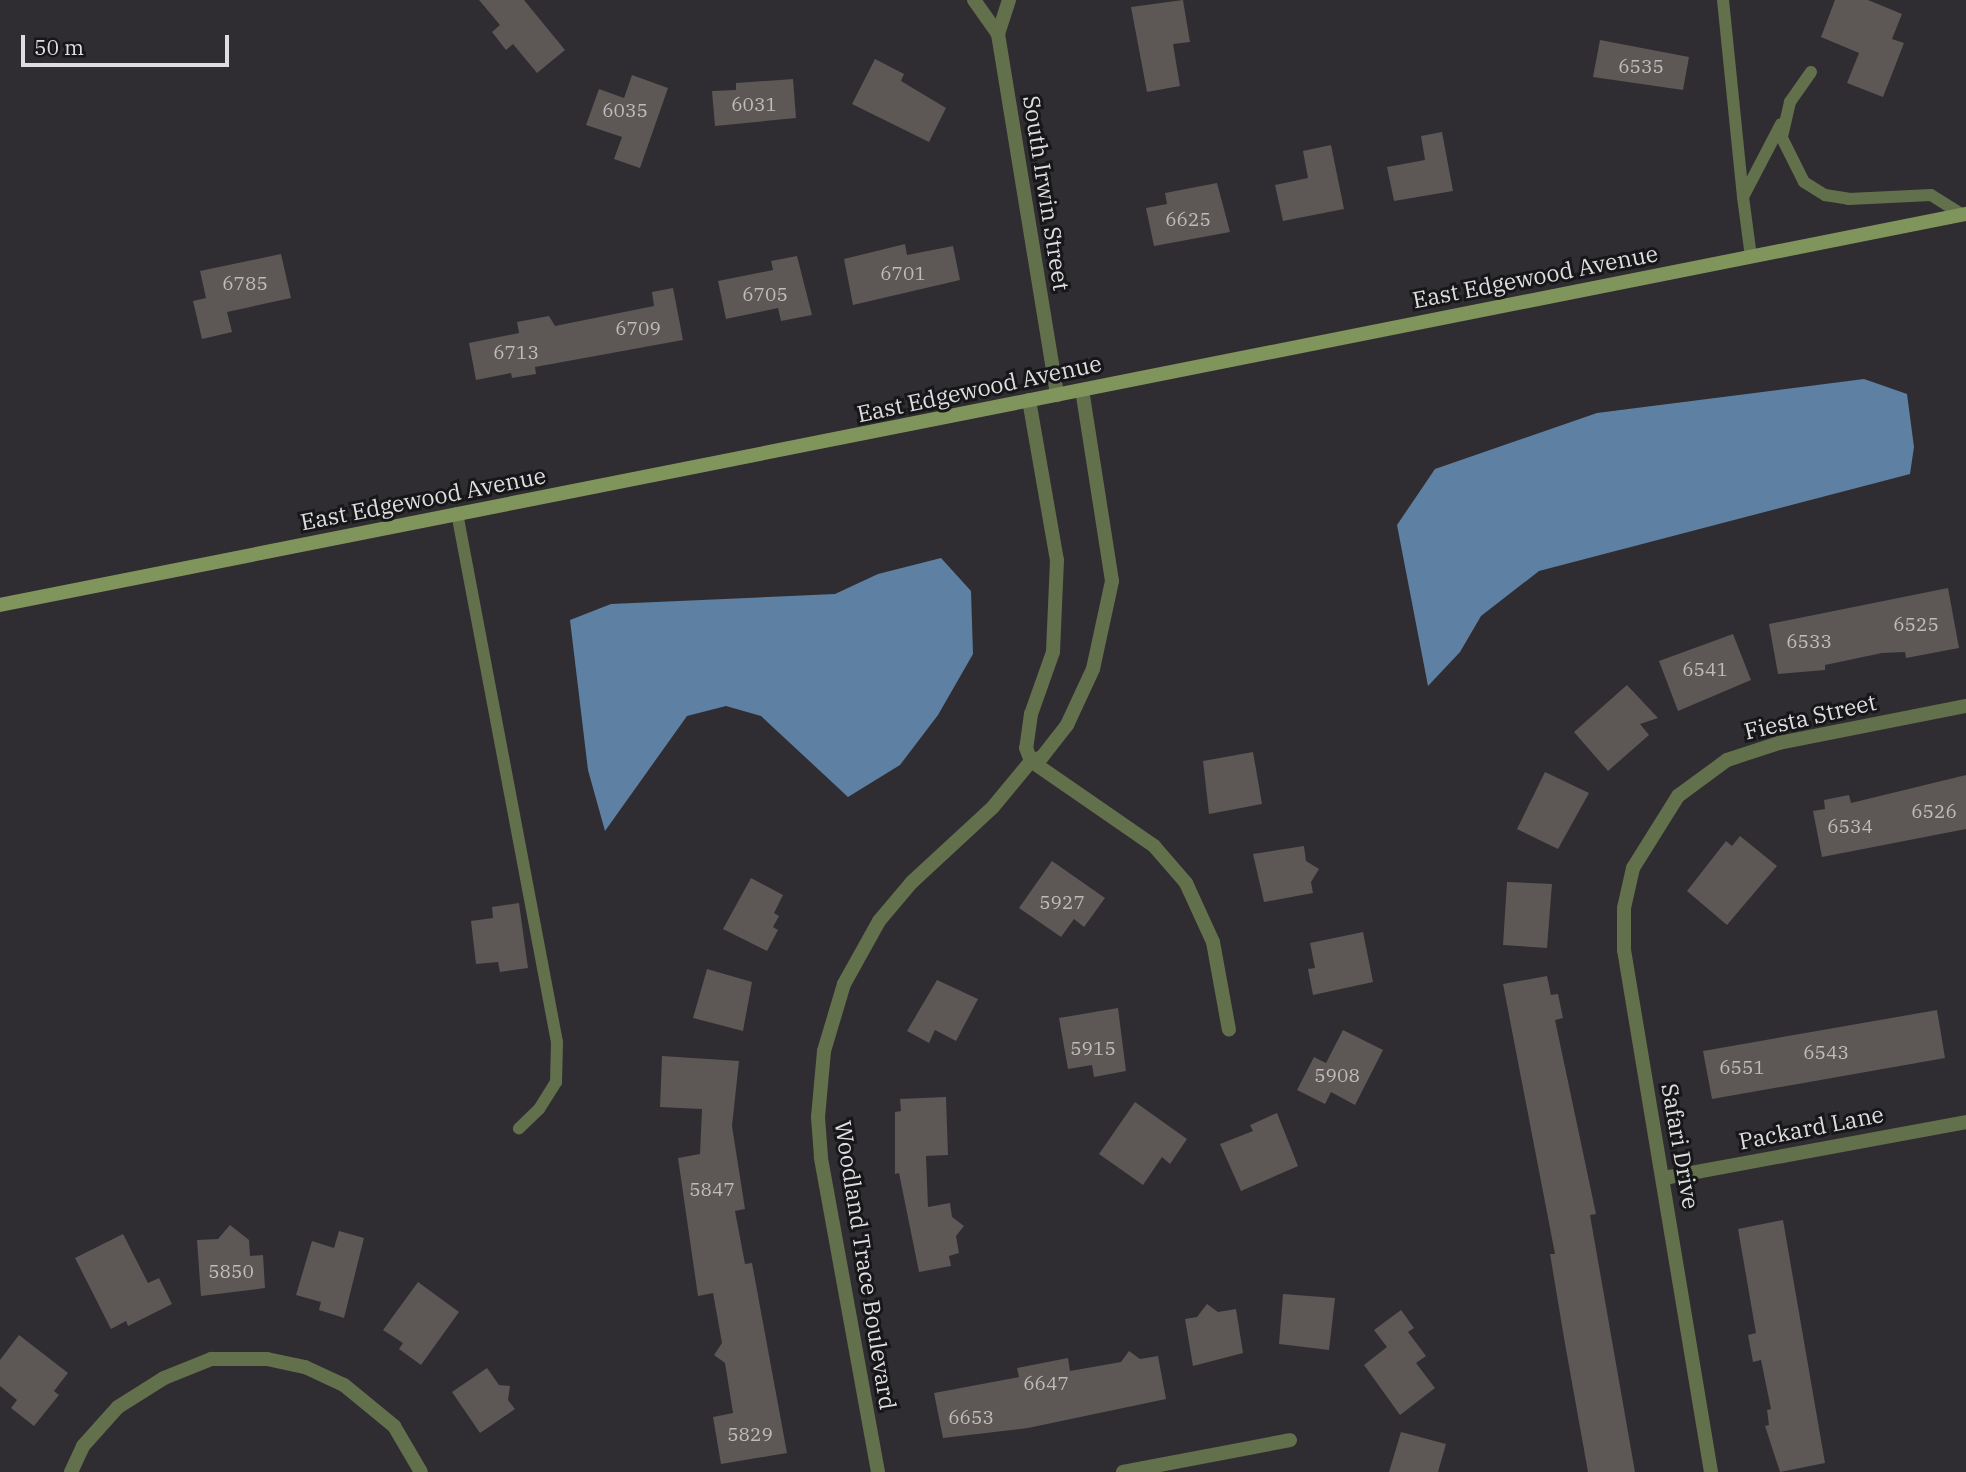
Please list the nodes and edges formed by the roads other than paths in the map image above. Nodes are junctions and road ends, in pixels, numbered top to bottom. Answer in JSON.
{"nodes":[{"id":1,"x":974,"y":0,"type":"edge"},
{"id":2,"x":1009,"y":0,"type":"edge"},
{"id":3,"x":1723,"y":0,"type":"edge"},
{"id":4,"x":998,"y":34,"type":"junction"},
{"id":5,"x":1811,"y":72,"type":"dead end"},
{"id":6,"x":1784,"y":117,"type":"junction"},
{"id":7,"x":1743,"y":197,"type":"junction"},
{"id":8,"x":1964,"y":214,"type":"edge"},
{"id":9,"x":1751,"y":257,"type":"junction"},
{"id":10,"x":1082,"y":390,"type":"junction"},
{"id":11,"x":1057,"y":395,"type":"junction"},
{"id":12,"x":1029,"y":400,"type":"junction"},
{"id":13,"x":457,"y":513,"type":"junction"},
{"id":14,"x":0,"y":605,"type":"edge"},
{"id":15,"x":1966,"y":706,"type":"edge"},
{"id":16,"x":1031,"y":761,"type":"junction"},
{"id":17,"x":1652,"y":832,"type":"joint"},
{"id":18,"x":1229,"y":1030,"type":"dead end"},
{"id":19,"x":1966,"y":1122,"type":"edge"},
{"id":20,"x":519,"y":1128,"type":"dead end"},
{"id":21,"x":1664,"y":1178,"type":"junction"},
{"id":22,"x":1290,"y":1440,"type":"dead end"},
{"id":23,"x":71,"y":1472,"type":"edge"},
{"id":24,"x":421,"y":1472,"type":"edge"},
{"id":25,"x":878,"y":1472,"type":"edge"},
{"id":26,"x":1123,"y":1472,"type":"edge"},
{"id":27,"x":1711,"y":1472,"type":"edge"}],
"edges":[{"from":1,"to":4,"type":"street"},
{"from":2,"to":4,"type":"street","name":"South Irwin Street"},
{"from":3,"to":7,"type":"lane"},
{"from":4,"to":11,"type":"street","name":"South Irwin Street"},
{"from":5,"to":6,"type":"lane"},
{"from":6,"to":7,"type":"lane"},
{"from":6,"to":8,"type":"lane"},
{"from":7,"to":9,"type":"lane"},
{"from":8,"to":9,"type":"main road","name":"East Edgewood Avenue"},
{"from":9,"to":10,"type":"main road","name":"East Edgewood Avenue"},
{"from":10,"to":11,"type":"main road","name":"East Edgewood Avenue"},
{"from":10,"to":16,"type":"street","name":"Woodland Trace Boulevard"},
{"from":11,"to":12,"type":"main road","name":"East Edgewood Avenue"},
{"from":12,"to":13,"type":"main road","name":"East Edgewood Avenue"},
{"from":12,"to":16,"type":"street"},
{"from":13,"to":14,"type":"main road","name":"East Edgewood Avenue"},
{"from":13,"to":20,"type":"lane"},
{"from":15,"to":17,"type":"street","name":"Fiesta Street"},
{"from":16,"to":18,"type":"street"},
{"from":16,"to":25,"type":"street","name":"Woodland Trace Boulevard"},
{"from":17,"to":21,"type":"street","name":"Safari Drive"},
{"from":19,"to":21,"type":"street","name":"Packard Lane"},
{"from":21,"to":27,"type":"street","name":"Safari Drive"},
{"from":22,"to":26,"type":"street"},
{"from":23,"to":24,"type":"street"}]}
